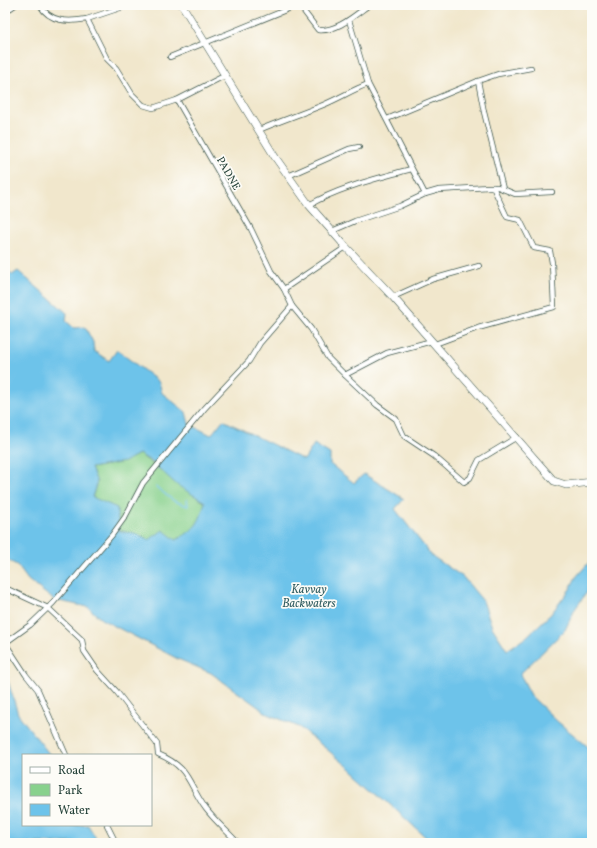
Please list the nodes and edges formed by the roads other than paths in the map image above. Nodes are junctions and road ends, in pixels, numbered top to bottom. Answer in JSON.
{"nodes":[{"id":1,"x":16,"y":5,"type":"edge"},
{"id":2,"x":40,"y":5,"type":"edge"},
{"id":3,"x":129,"y":5,"type":"edge"},
{"id":4,"x":182,"y":5,"type":"edge"},
{"id":5,"x":298,"y":5,"type":"edge"},
{"id":6,"x":369,"y":5,"type":"edge"},
{"id":7,"x":5,"y":12,"type":"edge"},
{"id":8,"x":87,"y":19,"type":"junction"},
{"id":9,"x":349,"y":20,"type":"junction"},
{"id":10,"x":204,"y":43,"type":"junction"},
{"id":11,"x":170,"y":58,"type":"dead end"},
{"id":12,"x":531,"y":68,"type":"dead end"},
{"id":13,"x":224,"y":76,"type":"junction"},
{"id":14,"x":478,"y":80,"type":"junction"},
{"id":15,"x":368,"y":84,"type":"junction"},
{"id":16,"x":177,"y":100,"type":"junction"},
{"id":17,"x":386,"y":119,"type":"junction"},
{"id":18,"x":259,"y":130,"type":"junction"},
{"id":19,"x":359,"y":147,"type":"dead end"},
{"id":20,"x":411,"y":169,"type":"junction"},
{"id":21,"x":288,"y":176,"type":"junction"},
{"id":22,"x":493,"y":187,"type":"junction"},
{"id":23,"x":503,"y":189,"type":"junction"},
{"id":24,"x":552,"y":192,"type":"dead end"},
{"id":25,"x":425,"y":194,"type":"junction"},
{"id":26,"x":309,"y":205,"type":"junction"},
{"id":27,"x":332,"y":231,"type":"junction"},
{"id":28,"x":346,"y":247,"type":"junction"},
{"id":29,"x":479,"y":266,"type":"dead end"},
{"id":30,"x":284,"y":289,"type":"junction"},
{"id":31,"x":394,"y":297,"type":"junction"},
{"id":32,"x":292,"y":306,"type":"junction"},
{"id":33,"x":433,"y":342,"type":"junction"},
{"id":34,"x":345,"y":375,"type":"junction"},
{"id":35,"x":517,"y":437,"type":"junction"},
{"id":36,"x":590,"y":483,"type":"edge"},
{"id":37,"x":5,"y":588,"type":"edge"},
{"id":38,"x":48,"y":608,"type":"junction"},
{"id":39,"x":5,"y":643,"type":"edge"},
{"id":40,"x":66,"y":754,"type":"edge"},
{"id":41,"x":108,"y":826,"type":"edge"},
{"id":42,"x":116,"y":843,"type":"edge"},
{"id":43,"x":238,"y":843,"type":"edge"}],
"edges":[{"from":1,"to":7,"type":"street"},
{"from":2,"to":8,"type":"street"},
{"from":3,"to":8,"type":"street"},
{"from":4,"to":10,"type":"main road"},
{"from":5,"to":9,"type":"street"},
{"from":5,"to":10,"type":"street"},
{"from":6,"to":9,"type":"street"},
{"from":8,"to":16,"type":"street"},
{"from":9,"to":15,"type":"street"},
{"from":10,"to":11,"type":"street"},
{"from":10,"to":13,"type":"main road"},
{"from":12,"to":14,"type":"street"},
{"from":13,"to":16,"type":"street"},
{"from":13,"to":18,"type":"main road"},
{"from":14,"to":17,"type":"street"},
{"from":14,"to":23,"type":"street"},
{"from":15,"to":17,"type":"street"},
{"from":15,"to":18,"type":"street"},
{"from":16,"to":30,"type":"street","name":"PADNE"},
{"from":17,"to":20,"type":"street"},
{"from":18,"to":21,"type":"main road"},
{"from":19,"to":21,"type":"street"},
{"from":20,"to":25,"type":"street"},
{"from":20,"to":26,"type":"street"},
{"from":21,"to":26,"type":"main road"},
{"from":22,"to":23,"type":"street"},
{"from":22,"to":25,"type":"street"},
{"from":22,"to":33,"type":"street"},
{"from":23,"to":24,"type":"street"},
{"from":25,"to":27,"type":"street"},
{"from":26,"to":27,"type":"main road"},
{"from":27,"to":28,"type":"main road"},
{"from":28,"to":30,"type":"street"},
{"from":28,"to":31,"type":"main road"},
{"from":29,"to":31,"type":"street"},
{"from":30,"to":32,"type":"street","name":"PADNE"},
{"from":31,"to":33,"type":"main road"},
{"from":32,"to":34,"type":"street","name":"PADNE"},
{"from":32,"to":38,"type":"street"},
{"from":33,"to":34,"type":"street"},
{"from":33,"to":35,"type":"main road"},
{"from":34,"to":35,"type":"street","name":"PADNE"},
{"from":35,"to":36,"type":"main road"},
{"from":37,"to":38,"type":"street"},
{"from":38,"to":39,"type":"street"},
{"from":38,"to":43,"type":"street"},
{"from":39,"to":40,"type":"street"},
{"from":41,"to":42,"type":"street"}]}
